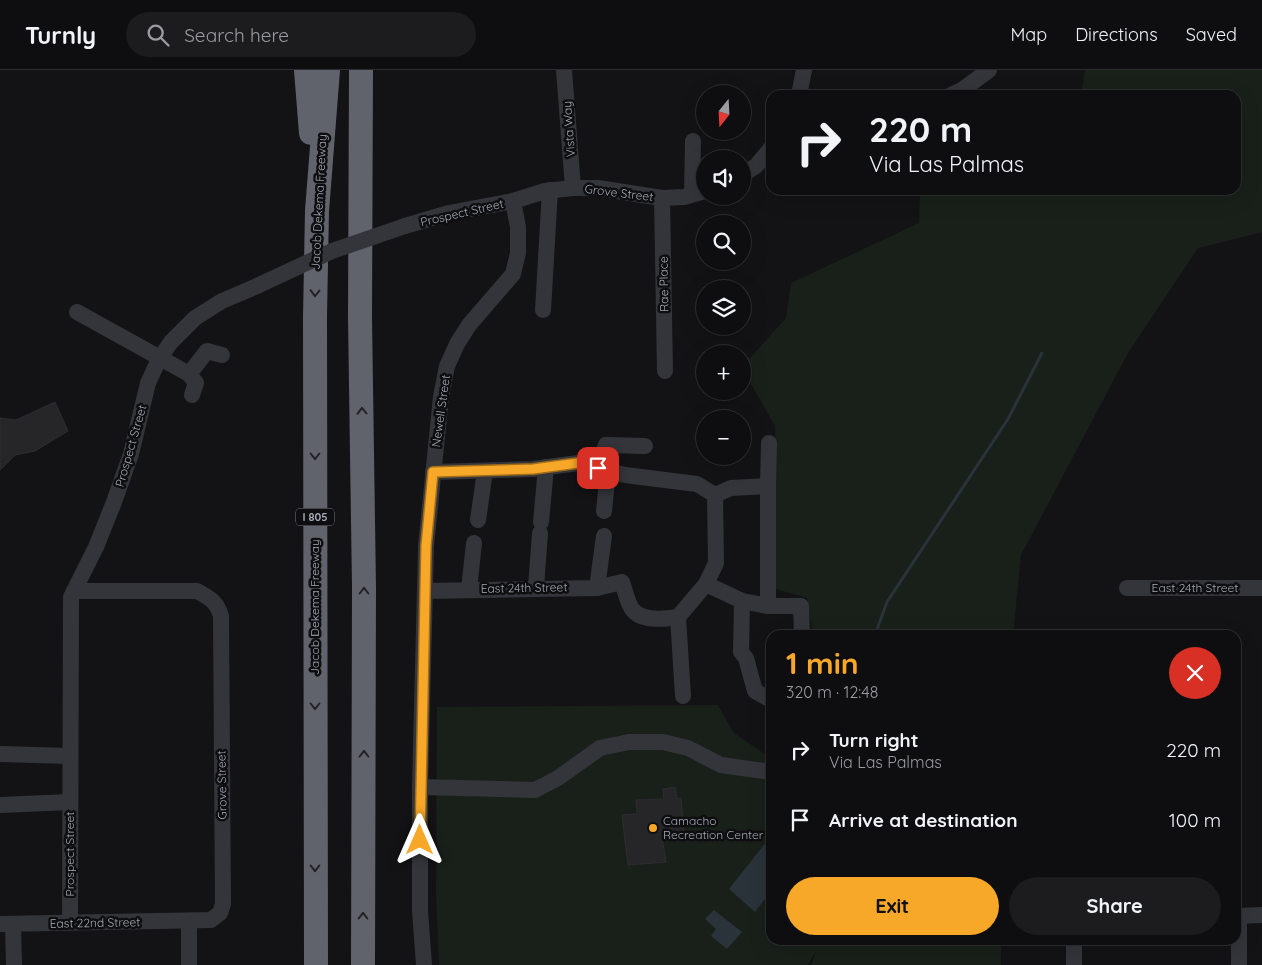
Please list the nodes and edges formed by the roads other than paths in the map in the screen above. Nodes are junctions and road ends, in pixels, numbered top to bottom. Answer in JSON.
{"nodes":[{"id":1,"x":306,"y":70,"type":"edge"},
{"id":2,"x":328,"y":70,"type":"edge"},
{"id":3,"x":361,"y":70,"type":"edge"},
{"id":4,"x":564,"y":70,"type":"edge"},
{"id":5,"x":804,"y":70,"type":"edge"},
{"id":6,"x":989,"y":70,"type":"edge"},
{"id":7,"x":801,"y":90,"type":"edge"},
{"id":8,"x":962,"y":90,"type":"edge"},
{"id":9,"x":693,"y":141,"type":"dead end"},
{"id":10,"x":766,"y":154,"type":"edge"},
{"id":11,"x":696,"y":167,"type":"edge"},
{"id":12,"x":751,"y":169,"type":"edge"},
{"id":13,"x":573,"y":188,"type":"junction"},
{"id":14,"x":550,"y":190,"type":"junction"},
{"id":15,"x":696,"y":193,"type":"edge"},
{"id":16,"x":662,"y":198,"type":"junction"},
{"id":17,"x":513,"y":201,"type":"junction"},
{"id":18,"x":317,"y":212,"type":"junction"},
{"id":19,"x":543,"y":310,"type":"dead end"},
{"id":20,"x":77,"y":312,"type":"dead end"},
{"id":21,"x":222,"y":354,"type":"dead end"},
{"id":22,"x":160,"y":358,"type":"junction"},
{"id":23,"x":665,"y":371,"type":"dead end"},
{"id":24,"x":189,"y":374,"type":"junction"},
{"id":25,"x":192,"y":395,"type":"dead end"},
{"id":26,"x":770,"y":443,"type":"dead end"},
{"id":27,"x":645,"y":446,"type":"dead end"},
{"id":28,"x":546,"y":467,"type":"junction"},
{"id":29,"x":603,"y":469,"type":"junction"},
{"id":30,"x":485,"y":471,"type":"junction"},
{"id":31,"x":433,"y":472,"type":"junction"},
{"id":32,"x":768,"y":486,"type":"junction"},
{"id":33,"x":714,"y":495,"type":"junction"},
{"id":34,"x":604,"y":511,"type":"dead end"},
{"id":35,"x":478,"y":520,"type":"dead end"},
{"id":36,"x":604,"y":536,"type":"dead end"},
{"id":37,"x":474,"y":543,"type":"dead end"},
{"id":38,"x":706,"y":584,"type":"junction"},
{"id":39,"x":536,"y":587,"type":"junction"},
{"id":40,"x":469,"y":588,"type":"junction"},
{"id":41,"x":597,"y":588,"type":"junction"},
{"id":42,"x":1127,"y":588,"type":"dead end"},
{"id":43,"x":1262,"y":588,"type":"edge"},
{"id":44,"x":74,"y":590,"type":"junction"},
{"id":45,"x":425,"y":590,"type":"junction"},
{"id":46,"x":742,"y":601,"type":"junction"},
{"id":47,"x":768,"y":606,"type":"junction"},
{"id":48,"x":678,"y":618,"type":"junction"},
{"id":49,"x":802,"y":630,"type":"edge"},
{"id":50,"x":683,"y":696,"type":"dead end"},
{"id":51,"x":766,"y":696,"type":"edge"},
{"id":52,"x":0,"y":754,"type":"edge"},
{"id":53,"x":70,"y":756,"type":"junction"},
{"id":54,"x":764,"y":771,"type":"dead end"},
{"id":55,"x":420,"y":787,"type":"junction"},
{"id":56,"x":70,"y":802,"type":"junction"},
{"id":57,"x":0,"y":805,"type":"edge"},
{"id":58,"x":1262,"y":915,"type":"edge"},
{"id":59,"x":1241,"y":916,"type":"edge"},
{"id":60,"x":70,"y":922,"type":"junction"},
{"id":61,"x":189,"y":922,"type":"junction"},
{"id":62,"x":7,"y":924,"type":"edge"},
{"id":63,"x":1074,"y":945,"type":"edge"},
{"id":64,"x":1238,"y":945,"type":"edge"},
{"id":65,"x":14,"y":965,"type":"edge"},
{"id":66,"x":190,"y":965,"type":"edge"},
{"id":67,"x":316,"y":965,"type":"edge"},
{"id":68,"x":363,"y":965,"type":"edge"},
{"id":69,"x":424,"y":965,"type":"edge"},
{"id":70,"x":1074,"y":965,"type":"edge"},
{"id":71,"x":1238,"y":965,"type":"edge"}],
"edges":[{"from":1,"to":18,"type":"highway"},
{"from":2,"to":18,"type":"highway","name":"Jacob Dekema Freeway","number":"I 805"},
{"from":68,"to":3,"type":"highway","one_way":true},
{"from":4,"to":13,"type":"street","name":"Vista Way"},
{"from":5,"to":7,"type":"street"},
{"from":6,"to":8,"type":"street"},
{"from":9,"to":11,"type":"street"},
{"from":10,"to":12,"type":"street"},
{"from":13,"to":14,"type":"street","name":"Grove Street"},
{"from":13,"to":16,"type":"street","name":"Grove Street"},
{"from":14,"to":17,"type":"street","name":"Grove Street"},
{"from":14,"to":19,"type":"street"},
{"from":15,"to":16,"type":"street","name":"Grove Street"},
{"from":16,"to":23,"type":"street","name":"Rae Place"},
{"from":17,"to":22,"type":"street","name":"Prospect Street","bridge":true},
{"from":17,"to":31,"type":"street","name":"Newell Street"},
{"from":18,"to":67,"type":"highway","name":"Jacob Dekema Freeway","number":"I 805","one_way":true},
{"from":20,"to":22,"type":"street"},
{"from":21,"to":24,"type":"street"},
{"from":22,"to":24,"type":"street"},
{"from":22,"to":44,"type":"street","name":"Prospect Street"},
{"from":24,"to":25,"type":"street"},
{"from":26,"to":32,"type":"street"},
{"from":27,"to":29,"type":"street"},
{"from":28,"to":29,"type":"street"},
{"from":28,"to":30,"type":"street"},
{"from":28,"to":39,"type":"street"},
{"from":29,"to":33,"type":"street"},
{"from":29,"to":34,"type":"street"},
{"from":30,"to":31,"type":"street"},
{"from":30,"to":35,"type":"street"},
{"from":31,"to":45,"type":"street","name":"Newell Street"},
{"from":32,"to":33,"type":"street"},
{"from":32,"to":47,"type":"street"},
{"from":33,"to":38,"type":"street"},
{"from":36,"to":41,"type":"street"},
{"from":37,"to":40,"type":"street"},
{"from":38,"to":46,"type":"street"},
{"from":38,"to":48,"type":"street"},
{"from":39,"to":40,"type":"street","name":"East 24th Street"},
{"from":39,"to":41,"type":"street","name":"East 24th Street"},
{"from":40,"to":45,"type":"street","name":"East 24th Street"},
{"from":41,"to":48,"type":"street","name":"East 24th Street"},
{"from":42,"to":43,"type":"street","name":"East 24th Street"},
{"from":44,"to":53,"type":"street","name":"Prospect Street"},
{"from":44,"to":61,"type":"street","name":"Grove Street"},
{"from":45,"to":55,"type":"street","name":"Newell Street"},
{"from":46,"to":47,"type":"street"},
{"from":46,"to":51,"type":"street"},
{"from":47,"to":49,"type":"street"},
{"from":48,"to":50,"type":"street"},
{"from":52,"to":53,"type":"street"},
{"from":53,"to":56,"type":"street","name":"Prospect Street"},
{"from":54,"to":55,"type":"street"},
{"from":55,"to":69,"type":"street","name":"Newell Street"},
{"from":56,"to":57,"type":"street"},
{"from":56,"to":60,"type":"street","name":"Prospect Street"},
{"from":58,"to":59,"type":"street"},
{"from":60,"to":61,"type":"street","name":"East 22nd Street"},
{"from":60,"to":62,"type":"street","name":"East 22nd Street"},
{"from":61,"to":66,"type":"street"},
{"from":62,"to":65,"type":"street"},
{"from":63,"to":70,"type":"street"},
{"from":64,"to":71,"type":"street"}]}
